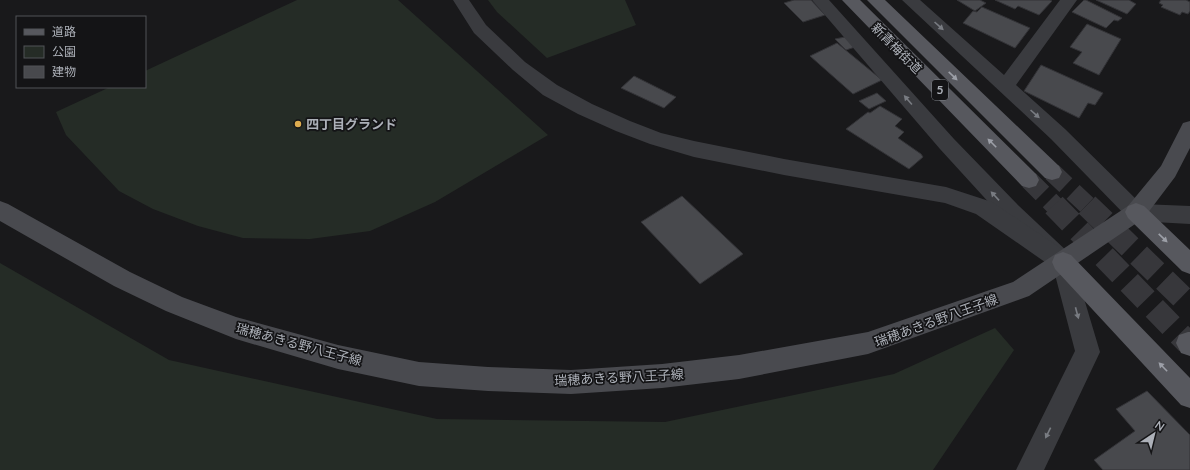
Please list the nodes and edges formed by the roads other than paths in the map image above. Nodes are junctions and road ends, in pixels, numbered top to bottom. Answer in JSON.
{"nodes":[{"id":1,"x":461,"y":0,"type":"edge"},
{"id":2,"x":820,"y":0,"type":"edge"},
{"id":3,"x":850,"y":0,"type":"edge"},
{"id":4,"x":875,"y":0,"type":"edge"},
{"id":5,"x":910,"y":0,"type":"edge"},
{"id":6,"x":1069,"y":0,"type":"edge"},
{"id":7,"x":1005,"y":87,"type":"junction"},
{"id":8,"x":1190,"y":128,"type":"edge"},
{"id":9,"x":1052,"y":172,"type":"tunnel mouth"},
{"id":10,"x":1029,"y":180,"type":"tunnel mouth"},
{"id":11,"x":0,"y":210,"type":"edge"},
{"id":12,"x":1136,"y":212,"type":"junction"},
{"id":13,"x":1190,"y":215,"type":"edge"},
{"id":14,"x":1064,"y":262,"type":"junction"},
{"id":15,"x":1190,"y":264,"type":"edge"},
{"id":16,"x":1190,"y":396,"type":"edge"},
{"id":17,"x":1030,"y":470,"type":"edge"}],
"edges":[{"from":1,"to":14,"type":"street"},
{"from":14,"to":2,"type":"street","one_way":true},
{"from":10,"to":3,"type":"main road","name":"新青梅街道","number":"5","one_way":true},
{"from":4,"to":9,"type":"main road","name":"新青梅街道","number":"5","one_way":true},
{"from":5,"to":7,"type":"street","one_way":true},
{"from":6,"to":7,"type":"street"},
{"from":7,"to":12,"type":"street","one_way":true},
{"from":8,"to":12,"type":"main road","name":"瑞穂あきる野八王子線"},
{"from":11,"to":14,"type":"main road","name":"瑞穂あきる野八王子線"},
{"from":12,"to":13,"type":"street"},
{"from":12,"to":14,"type":"main road","name":"瑞穂あきる野八王子線"},
{"from":12,"to":15,"type":"main road","one_way":true},
{"from":16,"to":14,"type":"main road","one_way":true},
{"from":14,"to":17,"type":"street","one_way":true}]}
